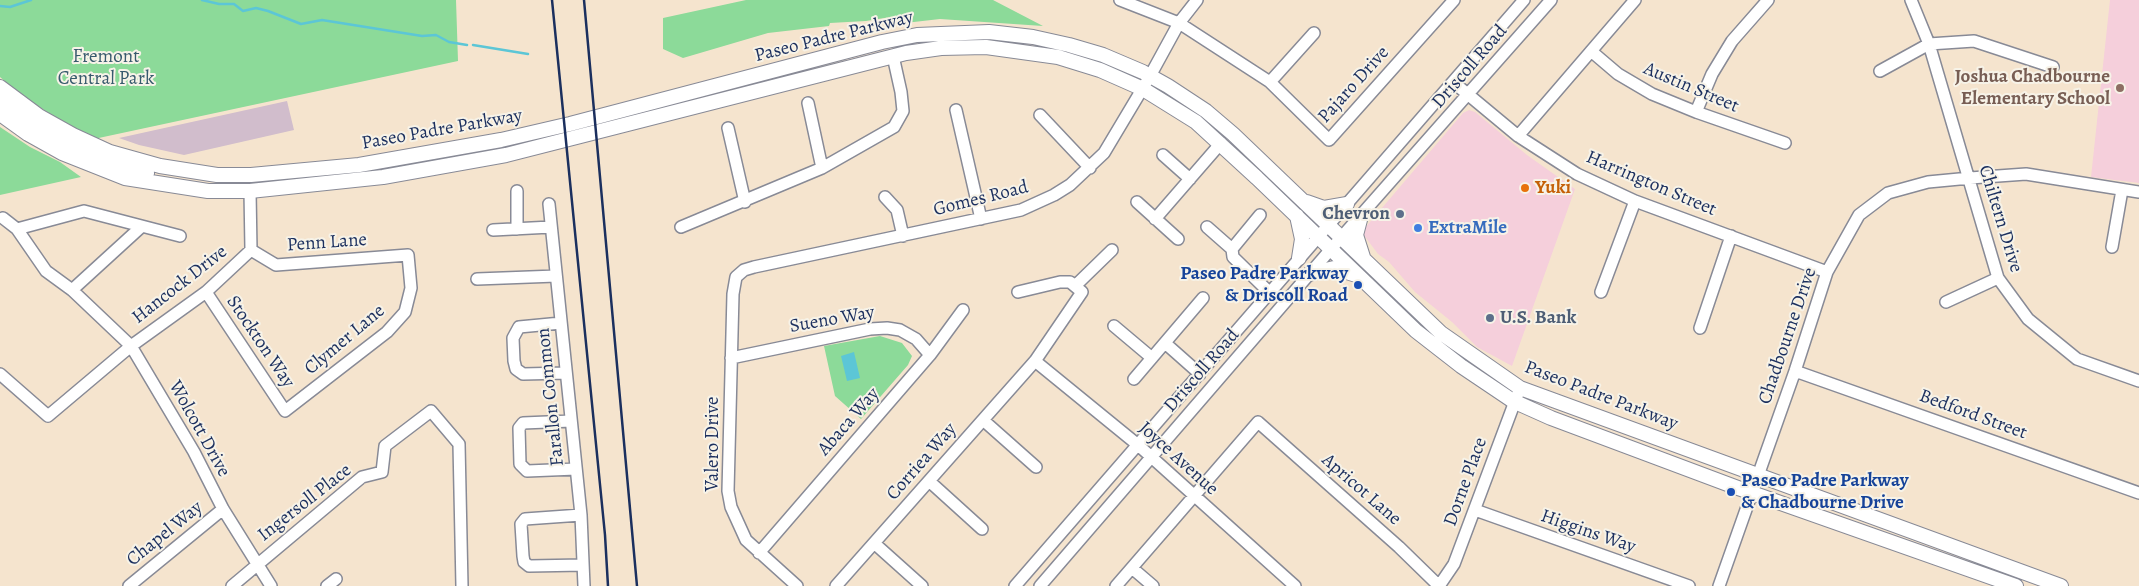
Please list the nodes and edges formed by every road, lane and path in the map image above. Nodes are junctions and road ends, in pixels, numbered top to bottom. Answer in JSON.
{"nodes":[{"id":1,"x":1120,"y":0,"type":"edge"},
{"id":2,"x":1197,"y":0,"type":"edge"},
{"id":3,"x":1454,"y":0,"type":"edge"},
{"id":4,"x":1524,"y":0,"type":"edge"},
{"id":5,"x":1551,"y":0,"type":"edge"},
{"id":6,"x":1635,"y":0,"type":"edge"},
{"id":7,"x":1768,"y":0,"type":"edge"},
{"id":8,"x":1911,"y":0,"type":"edge"},
{"id":9,"x":1179,"y":23,"type":"junction"},
{"id":10,"x":962,"y":32,"type":"junction"},
{"id":11,"x":1314,"y":33,"type":"dead end"},
{"id":12,"x":1928,"y":44,"type":"junction"},
{"id":13,"x":1592,"y":51,"type":"junction"},
{"id":14,"x":893,"y":56,"type":"junction"},
{"id":15,"x":2053,"y":67,"type":"dead end"},
{"id":16,"x":1880,"y":71,"type":"dead end"},
{"id":17,"x":1150,"y":76,"type":"junction"},
{"id":18,"x":1270,"y":82,"type":"junction"},
{"id":19,"x":1453,"y":82,"type":"junction"},
{"id":20,"x":0,"y":87,"type":"edge"},
{"id":21,"x":1143,"y":89,"type":"junction"},
{"id":22,"x":1469,"y":96,"type":"junction"},
{"id":23,"x":0,"y":102,"type":"edge"},
{"id":24,"x":808,"y":103,"type":"dead end"},
{"id":25,"x":956,"y":110,"type":"dead end"},
{"id":26,"x":1696,"y":112,"type":"junction"},
{"id":27,"x":0,"y":114,"type":"edge"},
{"id":28,"x":1040,"y":116,"type":"dead end"},
{"id":29,"x":728,"y":128,"type":"dead end"},
{"id":30,"x":1518,"y":136,"type":"junction"},
{"id":31,"x":1221,"y":143,"type":"junction"},
{"id":32,"x":1785,"y":143,"type":"dead end"},
{"id":33,"x":1163,"y":155,"type":"dead end"},
{"id":34,"x":822,"y":168,"type":"junction"},
{"id":35,"x":1090,"y":168,"type":"junction"},
{"id":36,"x":217,"y":175,"type":"junction"},
{"id":37,"x":1190,"y":178,"type":"junction"},
{"id":38,"x":1970,"y":178,"type":"junction"},
{"id":39,"x":2122,"y":190,"type":"junction"},
{"id":40,"x":250,"y":191,"type":"junction"},
{"id":41,"x":517,"y":191,"type":"dead end"},
{"id":42,"x":2139,"y":192,"type":"edge"},
{"id":43,"x":885,"y":197,"type":"dead end"},
{"id":44,"x":1300,"y":199,"type":"junction"},
{"id":45,"x":1635,"y":200,"type":"junction"},
{"id":46,"x":745,"y":202,"type":"junction"},
{"id":47,"x":1137,"y":202,"type":"dead end"},
{"id":48,"x":548,"y":204,"type":"dead end"},
{"id":49,"x":1347,"y":204,"type":"junction"},
{"id":50,"x":1260,"y":215,"type":"dead end"},
{"id":51,"x":1296,"y":215,"type":"junction"},
{"id":52,"x":1361,"y":216,"type":"junction"},
{"id":53,"x":3,"y":218,"type":"dead end"},
{"id":54,"x":1155,"y":218,"type":"junction"},
{"id":55,"x":981,"y":219,"type":"junction"},
{"id":56,"x":1328,"y":226,"type":"junction"},
{"id":57,"x":141,"y":227,"type":"junction"},
{"id":58,"x":551,"y":227,"type":"junction"},
{"id":59,"x":681,"y":227,"type":"dead end"},
{"id":60,"x":1207,"y":227,"type":"dead end"},
{"id":61,"x":17,"y":229,"type":"junction"},
{"id":62,"x":517,"y":229,"type":"junction"},
{"id":63,"x":493,"y":230,"type":"dead end"},
{"id":64,"x":180,"y":236,"type":"dead end"},
{"id":65,"x":903,"y":236,"type":"junction"},
{"id":66,"x":1731,"y":236,"type":"junction"},
{"id":67,"x":1319,"y":237,"type":"junction"},
{"id":68,"x":1178,"y":239,"type":"dead end"},
{"id":69,"x":1336,"y":243,"type":"junction"},
{"id":70,"x":2112,"y":247,"type":"dead end"},
{"id":71,"x":1232,"y":249,"type":"junction"},
{"id":72,"x":252,"y":250,"type":"junction"},
{"id":73,"x":1112,"y":250,"type":"dead end"},
{"id":74,"x":408,"y":255,"type":"joint"},
{"id":75,"x":1299,"y":258,"type":"junction"},
{"id":76,"x":1366,"y":263,"type":"junction"},
{"id":77,"x":1827,"y":272,"type":"junction"},
{"id":78,"x":1309,"y":274,"type":"junction"},
{"id":79,"x":556,"y":276,"type":"junction"},
{"id":80,"x":736,"y":277,"type":"joint"},
{"id":81,"x":1360,"y":277,"type":"junction"},
{"id":82,"x":1998,"y":278,"type":"junction"},
{"id":83,"x":477,"y":279,"type":"dead end"},
{"id":84,"x":1075,"y":286,"type":"junction"},
{"id":85,"x":72,"y":290,"type":"junction"},
{"id":86,"x":206,"y":292,"type":"junction"},
{"id":87,"x":1018,"y":292,"type":"dead end"},
{"id":88,"x":1269,"y":292,"type":"junction"},
{"id":89,"x":1601,"y":292,"type":"dead end"},
{"id":90,"x":1204,"y":298,"type":"dead end"},
{"id":91,"x":1946,"y":302,"type":"dead end"},
{"id":92,"x":963,"y":310,"type":"dead end"},
{"id":93,"x":561,"y":323,"type":"junction"},
{"id":94,"x":1114,"y":326,"type":"dead end"},
{"id":95,"x":1700,"y":328,"type":"dead end"},
{"id":96,"x":1165,"y":343,"type":"junction"},
{"id":97,"x":131,"y":346,"type":"junction"},
{"id":98,"x":930,"y":355,"type":"junction"},
{"id":99,"x":731,"y":358,"type":"junction"},
{"id":100,"x":1152,"y":358,"type":"junction"},
{"id":101,"x":1035,"y":361,"type":"junction"},
{"id":102,"x":1795,"y":371,"type":"junction"},
{"id":103,"x":566,"y":373,"type":"junction"},
{"id":104,"x":0,"y":374,"type":"edge"},
{"id":105,"x":1200,"y":374,"type":"junction"},
{"id":106,"x":1134,"y":379,"type":"dead end"},
{"id":107,"x":2139,"y":381,"type":"edge"},
{"id":108,"x":1520,"y":388,"type":"junction"},
{"id":109,"x":1513,"y":402,"type":"junction"},
{"id":110,"x":285,"y":411,"type":"joint"},
{"id":111,"x":983,"y":420,"type":"junction"},
{"id":112,"x":571,"y":421,"type":"junction"},
{"id":113,"x":1138,"y":445,"type":"junction"},
{"id":114,"x":1151,"y":458,"type":"junction"},
{"id":115,"x":1036,"y":467,"type":"dead end"},
{"id":116,"x":576,"y":469,"type":"junction"},
{"id":117,"x":1759,"y":476,"type":"junction"},
{"id":118,"x":929,"y":481,"type":"junction"},
{"id":119,"x":1753,"y":493,"type":"junction"},
{"id":120,"x":2139,"y":493,"type":"edge"},
{"id":121,"x":1194,"y":496,"type":"junction"},
{"id":122,"x":223,"y":509,"type":"junction"},
{"id":123,"x":1475,"y":510,"type":"junction"},
{"id":124,"x":581,"y":515,"type":"junction"},
{"id":125,"x":982,"y":529,"type":"dead end"},
{"id":126,"x":874,"y":543,"type":"junction"},
{"id":127,"x":759,"y":553,"type":"junction"},
{"id":128,"x":258,"y":563,"type":"junction"},
{"id":129,"x":583,"y":565,"type":"junction"},
{"id":130,"x":1132,"y":568,"type":"junction"},
{"id":131,"x":129,"y":586,"type":"edge"},
{"id":132,"x":232,"y":586,"type":"edge"},
{"id":133,"x":271,"y":586,"type":"edge"},
{"id":134,"x":462,"y":586,"type":"edge"},
{"id":135,"x":584,"y":586,"type":"edge"},
{"id":136,"x":797,"y":586,"type":"edge"},
{"id":137,"x":836,"y":586,"type":"edge"},
{"id":138,"x":922,"y":586,"type":"edge"},
{"id":139,"x":1015,"y":586,"type":"edge"},
{"id":140,"x":1040,"y":586,"type":"edge"},
{"id":141,"x":1116,"y":586,"type":"edge"},
{"id":142,"x":1153,"y":586,"type":"edge"},
{"id":143,"x":1295,"y":586,"type":"edge"},
{"id":144,"x":1439,"y":586,"type":"edge"},
{"id":145,"x":1690,"y":586,"type":"edge"},
{"id":146,"x":1719,"y":586,"type":"edge"},
{"id":147,"x":2016,"y":586,"type":"edge"},
{"id":148,"x":2061,"y":586,"type":"edge"}],
"edges":[{"from":1,"to":9,"type":"street","name":"Pajaro Drive"},
{"from":2,"to":9,"type":"street","name":"Gomes Road"},
{"from":3,"to":18,"type":"street","name":"Pajaro Drive"},
{"from":4,"to":19,"type":"street","name":"Driscoll Road"},
{"from":5,"to":22,"type":"street","name":"Driscoll Road"},
{"from":6,"to":13,"type":"street"},
{"from":7,"to":26,"type":"street"},
{"from":8,"to":12,"type":"street","name":"Chiltern Drive"},
{"from":9,"to":17,"type":"street","name":"Gomes Road"},
{"from":9,"to":18,"type":"street","name":"Pajaro Drive"},
{"from":10,"to":14,"type":"main road"},
{"from":10,"to":17,"type":"main road","name":"Paseo Padre Parkway"},
{"from":10,"to":36,"type":"main road","name":"Paseo Padre Parkway"},
{"from":11,"to":18,"type":"street"},
{"from":12,"to":15,"type":"street"},
{"from":12,"to":16,"type":"street"},
{"from":12,"to":38,"type":"street","name":"Chiltern Drive"},
{"from":13,"to":26,"type":"street","name":"Austin Street"},
{"from":13,"to":30,"type":"street"},
{"from":14,"to":21,"type":"main road","name":"Paseo Padre Parkway"},
{"from":14,"to":34,"type":"street"},
{"from":14,"to":40,"type":"main road","name":"Paseo Padre Parkway"},
{"from":17,"to":21,"type":"street","name":"Gomes Road"},
{"from":17,"to":44,"type":"main road","name":"Paseo Padre Parkway"},
{"from":19,"to":22,"type":"street","name":"Harrington Street"},
{"from":19,"to":49,"type":"street","name":"Driscoll Road"},
{"from":20,"to":36,"type":"main road","name":"Paseo Padre Parkway"},
{"from":21,"to":31,"type":"main road","name":"Paseo Padre Parkway"},
{"from":21,"to":35,"type":"street","name":"Gomes Road"},
{"from":22,"to":30,"type":"street","name":"Harrington Street"},
{"from":22,"to":52,"type":"street","name":"Driscoll Road"},
{"from":23,"to":36,"type":"main road"},
{"from":24,"to":34,"type":"street"},
{"from":25,"to":55,"type":"street"},
{"from":26,"to":32,"type":"street","name":"Austin Street"},
{"from":27,"to":40,"type":"main road","name":"Paseo Padre Parkway"},
{"from":28,"to":35,"type":"street"},
{"from":29,"to":46,"type":"street"},
{"from":30,"to":45,"type":"street","name":"Harrington Street"},
{"from":31,"to":37,"type":"street"},
{"from":31,"to":51,"type":"main road","name":"Paseo Padre Parkway"},
{"from":33,"to":37,"type":"street"},
{"from":34,"to":46,"type":"street"},
{"from":35,"to":55,"type":"street","name":"Gomes Road"},
{"from":37,"to":54,"type":"street"},
{"from":38,"to":39,"type":"street","name":"Chadbourne Drive"},
{"from":38,"to":77,"type":"street","name":"Chadbourne Drive"},
{"from":38,"to":82,"type":"street","name":"Chiltern Drive"},
{"from":39,"to":42,"type":"street","name":"Chadbourne Drive"},
{"from":39,"to":70,"type":"street"},
{"from":40,"to":72,"type":"street","name":"Hancock Drive"},
{"from":41,"to":62,"type":"street"},
{"from":43,"to":65,"type":"street"},
{"from":44,"to":49,"type":"main road"},
{"from":44,"to":56,"type":"main road","name":"Paseo Padre Parkway"},
{"from":45,"to":66,"type":"street","name":"Harrington Street"},
{"from":45,"to":89,"type":"street"},
{"from":46,"to":59,"type":"street"},
{"from":47,"to":54,"type":"street"},
{"from":48,"to":58,"type":"street","name":"Farallon Common"},
{"from":49,"to":56,"type":"street","name":"Driscoll Road"},
{"from":50,"to":71,"type":"street"},
{"from":51,"to":67,"type":"main road","name":"Paseo Padre Parkway"},
{"from":51,"to":75,"type":"main road"},
{"from":52,"to":69,"type":"street","name":"Driscoll Road"},
{"from":52,"to":76,"type":"main road"},
{"from":53,"to":61,"type":"street","name":"Wolcott Drive"},
{"from":54,"to":68,"type":"street"},
{"from":55,"to":65,"type":"street","name":"Gomes Road"},
{"from":56,"to":67,"type":"street","name":"Driscoll Road"},
{"from":56,"to":69,"type":"main road","name":"Paseo Padre Parkway"},
{"from":57,"to":61,"type":"street"},
{"from":57,"to":64,"type":"street"},
{"from":57,"to":85,"type":"street"},
{"from":58,"to":62,"type":"street"},
{"from":58,"to":79,"type":"street","name":"Farallon Common"},
{"from":60,"to":71,"type":"street"},
{"from":61,"to":85,"type":"street","name":"Wolcott Drive"},
{"from":62,"to":63,"type":"street"},
{"from":65,"to":80,"type":"street","name":"Gomes Road"},
{"from":66,"to":77,"type":"street","name":"Harrington Street"},
{"from":66,"to":95,"type":"street"},
{"from":67,"to":69,"type":"main road","name":"Paseo Padre Parkway"},
{"from":67,"to":75,"type":"street","name":"Driscoll Road"},
{"from":69,"to":76,"type":"main road","name":"Paseo Padre Parkway"},
{"from":69,"to":78,"type":"street","name":"Driscoll Road"},
{"from":69,"to":81,"type":"main road","name":"Paseo Padre Parkway"},
{"from":71,"to":88,"type":"street"},
{"from":72,"to":74,"type":"street","name":"Penn Lane"},
{"from":72,"to":86,"type":"street","name":"Hancock Drive"},
{"from":73,"to":84,"type":"street"},
{"from":74,"to":110,"type":"street","name":"Clymer Lane"},
{"from":75,"to":88,"type":"street","name":"Driscoll Road"},
{"from":76,"to":108,"type":"main road","name":"Paseo Padre Parkway"},
{"from":77,"to":102,"type":"street","name":"Chadbourne Drive"},
{"from":78,"to":81,"type":"main road"},
{"from":78,"to":114,"type":"street","name":"Driscoll Road"},
{"from":79,"to":83,"type":"street"},
{"from":79,"to":93,"type":"street","name":"Farallon Common"},
{"from":80,"to":99,"type":"street","name":"Valero Drive"},
{"from":81,"to":109,"type":"main road","name":"Paseo Padre Parkway"},
{"from":82,"to":91,"type":"street"},
{"from":82,"to":107,"type":"street","name":"Chiltern Drive"},
{"from":84,"to":87,"type":"street"},
{"from":84,"to":101,"type":"street","name":"Corriea Way"},
{"from":85,"to":97,"type":"street","name":"Wolcott Drive"},
{"from":86,"to":97,"type":"street","name":"Hancock Drive"},
{"from":86,"to":110,"type":"street","name":"Stockton Way"},
{"from":88,"to":105,"type":"street","name":"Driscoll Road"},
{"from":90,"to":96,"type":"street"},
{"from":92,"to":98,"type":"street","name":"Abaca Way"},
{"from":93,"to":103,"type":"street","name":"Farallon Common"},
{"from":93,"to":103,"type":"street"},
{"from":94,"to":100,"type":"street"},
{"from":96,"to":100,"type":"street"},
{"from":96,"to":105,"type":"street"},
{"from":97,"to":104,"type":"street","name":"Hancock Drive"},
{"from":97,"to":122,"type":"street","name":"Wolcott Drive"},
{"from":98,"to":99,"type":"street","name":"Sueno Way"},
{"from":98,"to":127,"type":"street","name":"Abaca Way"},
{"from":99,"to":127,"type":"street","name":"Valero Drive"},
{"from":100,"to":106,"type":"street"},
{"from":101,"to":111,"type":"street","name":"Corriea Way"},
{"from":101,"to":113,"type":"street","name":"Joyce Avenue"},
{"from":102,"to":117,"type":"street","name":"Chadbourne Drive"},
{"from":102,"to":120,"type":"street","name":"Bedford Street"},
{"from":103,"to":112,"type":"street","name":"Farallon Common"},
{"from":105,"to":113,"type":"street","name":"Driscoll Road"},
{"from":108,"to":109,"type":"street","name":"Dorne Place"},
{"from":108,"to":117,"type":"main road","name":"Paseo Padre Parkway"},
{"from":109,"to":119,"type":"main road","name":"Paseo Padre Parkway"},
{"from":109,"to":123,"type":"street","name":"Dorne Place"},
{"from":111,"to":115,"type":"street"},
{"from":111,"to":118,"type":"street","name":"Corriea Way"},
{"from":112,"to":116,"type":"street","name":"Farallon Common"},
{"from":112,"to":116,"type":"street"},
{"from":113,"to":114,"type":"street","name":"Joyce Avenue"},
{"from":113,"to":139,"type":"street","name":"Driscoll Road"},
{"from":114,"to":121,"type":"street","name":"Joyce Avenue"},
{"from":114,"to":140,"type":"street","name":"Driscoll Road"},
{"from":116,"to":124,"type":"street","name":"Farallon Common"},
{"from":117,"to":119,"type":"street","name":"Chadbourne Drive"},
{"from":117,"to":148,"type":"main road","name":"Paseo Padre Parkway"},
{"from":118,"to":125,"type":"street"},
{"from":118,"to":126,"type":"street","name":"Corriea Way"},
{"from":119,"to":146,"type":"street","name":"Chadbourne Drive"},
{"from":119,"to":147,"type":"main road","name":"Paseo Padre Parkway"},
{"from":121,"to":130,"type":"street"},
{"from":121,"to":143,"type":"street","name":"Joyce Avenue"},
{"from":121,"to":144,"type":"street","name":"Apricot Lane"},
{"from":122,"to":128,"type":"street","name":"Wolcott Drive"},
{"from":122,"to":131,"type":"street","name":"Chapel Way"},
{"from":123,"to":144,"type":"street","name":"Dorne Place"},
{"from":123,"to":145,"type":"street","name":"Higgins Way"},
{"from":124,"to":129,"type":"street","name":"Farallon Common"},
{"from":124,"to":129,"type":"street"},
{"from":126,"to":137,"type":"street","name":"Corriea Way"},
{"from":126,"to":138,"type":"street"},
{"from":127,"to":136,"type":"street","name":"Valero Drive"},
{"from":128,"to":132,"type":"street"},
{"from":128,"to":133,"type":"street","name":"Wolcott Drive"},
{"from":128,"to":134,"type":"street","name":"Ingersoll Place"},
{"from":129,"to":135,"type":"street","name":"Farallon Common"},
{"from":130,"to":141,"type":"street"},
{"from":130,"to":142,"type":"street"}]}
